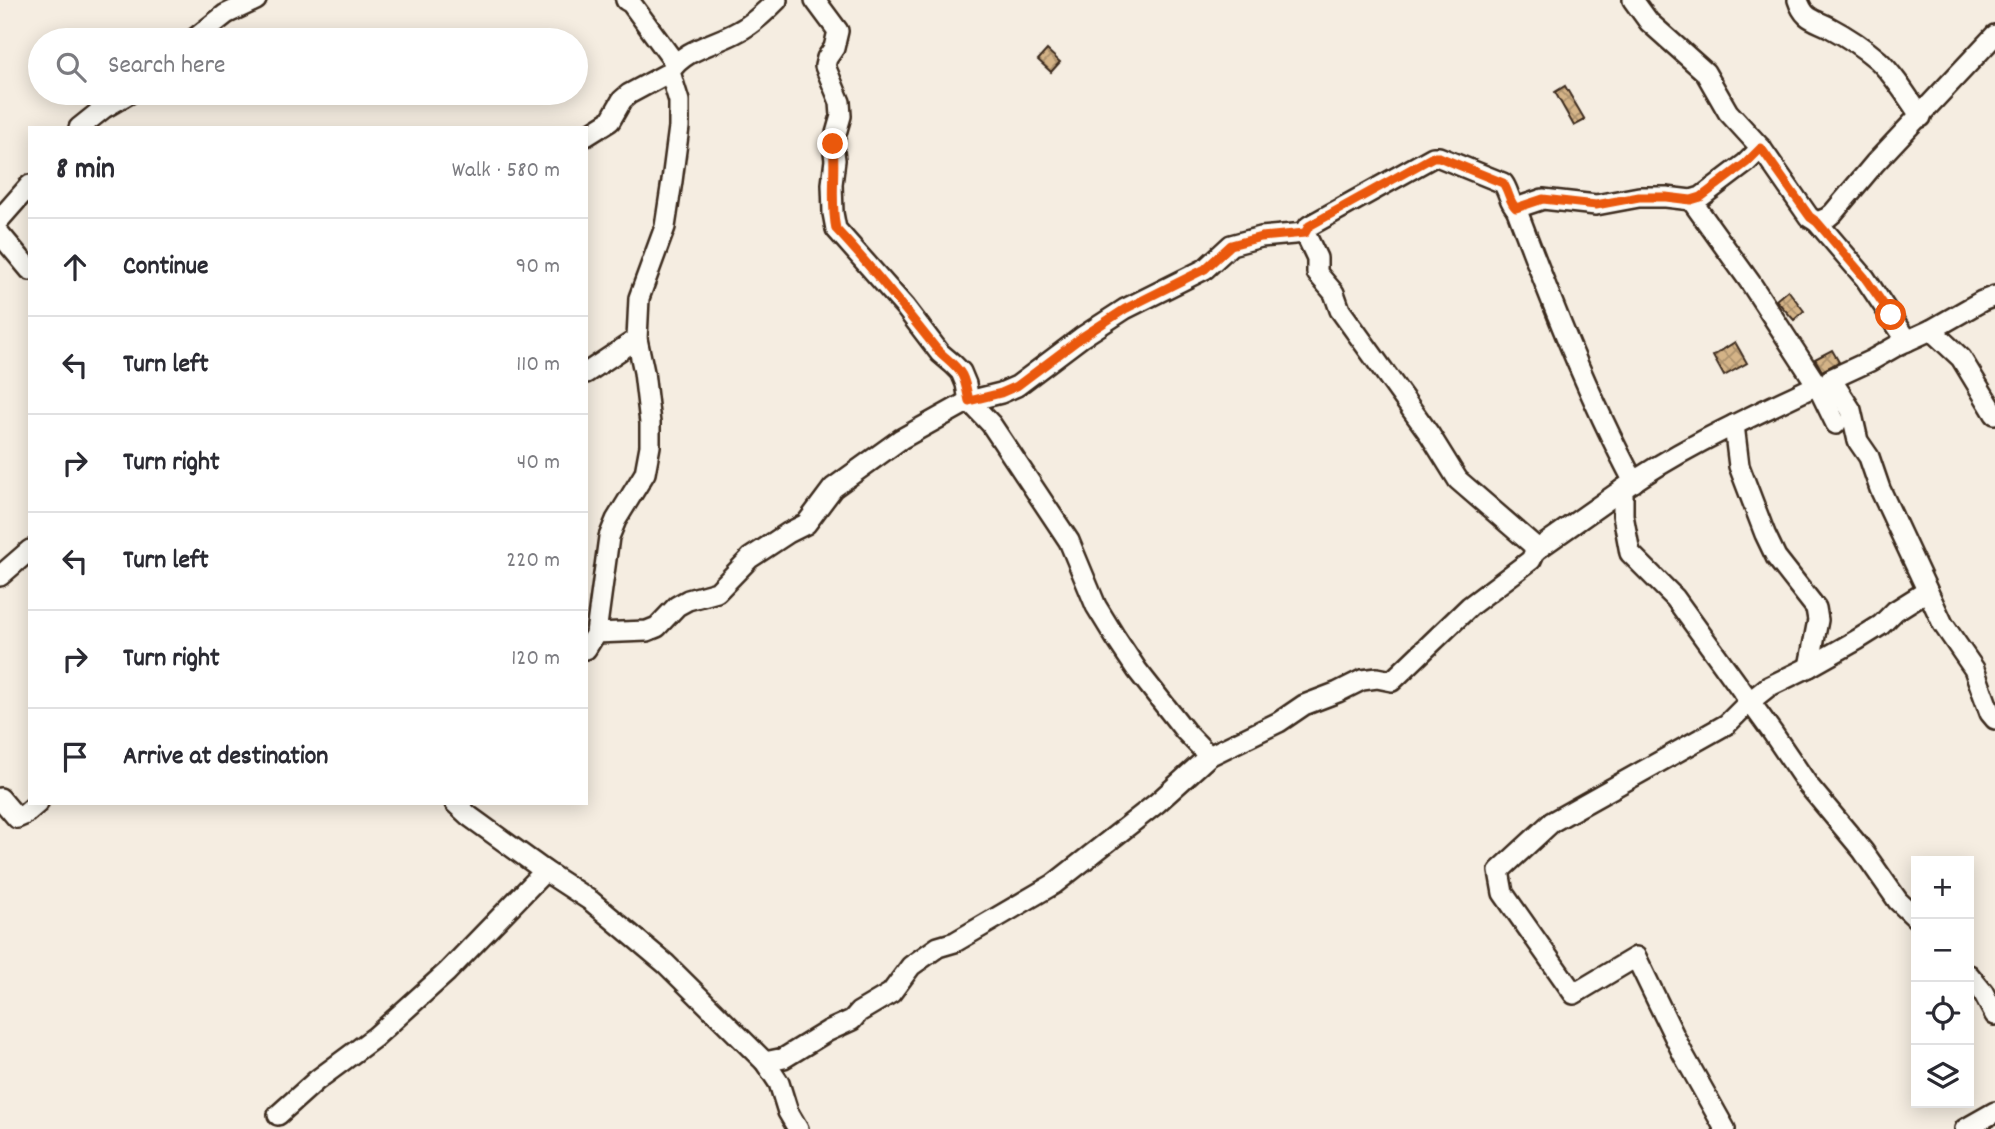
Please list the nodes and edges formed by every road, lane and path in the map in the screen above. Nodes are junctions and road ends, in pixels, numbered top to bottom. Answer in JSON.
{"nodes":[{"id":1,"x":256,"y":0,"type":"edge"},
{"id":2,"x":626,"y":0,"type":"edge"},
{"id":3,"x":777,"y":0,"type":"edge"},
{"id":4,"x":815,"y":0,"type":"edge"},
{"id":5,"x":1633,"y":0,"type":"edge"},
{"id":6,"x":1798,"y":0,"type":"edge"},
{"id":7,"x":208,"y":28,"type":"edge"},
{"id":8,"x":1995,"y":35,"type":"edge"},
{"id":9,"x":673,"y":68,"type":"junction"},
{"id":10,"x":109,"y":105,"type":"edge"},
{"id":11,"x":1920,"y":117,"type":"junction"},
{"id":12,"x":82,"y":126,"type":"edge"},
{"id":13,"x":588,"y":135,"type":"edge"},
{"id":14,"x":1761,"y":148,"type":"junction"},
{"id":15,"x":28,"y":187,"type":"edge"},
{"id":16,"x":1691,"y":200,"type":"junction"},
{"id":17,"x":1516,"y":208,"type":"junction"},
{"id":18,"x":0,"y":219,"type":"edge"},
{"id":19,"x":1817,"y":222,"type":"junction"},
{"id":20,"x":1305,"y":233,"type":"junction"},
{"id":21,"x":0,"y":234,"type":"edge"},
{"id":22,"x":28,"y":268,"type":"edge"},
{"id":23,"x":1995,"y":296,"type":"edge"},
{"id":24,"x":1931,"y":330,"type":"junction"},
{"id":25,"x":637,"y":339,"type":"junction"},
{"id":26,"x":1907,"y":341,"type":"junction"},
{"id":27,"x":588,"y":372,"type":"edge"},
{"id":28,"x":1817,"y":385,"type":"junction"},
{"id":29,"x":969,"y":401,"type":"junction"},
{"id":30,"x":1995,"y":414,"type":"edge"},
{"id":31,"x":1836,"y":424,"type":"dead end"},
{"id":32,"x":1734,"y":425,"type":"junction"},
{"id":33,"x":1628,"y":485,"type":"junction"},
{"id":34,"x":1535,"y":551,"type":"junction"},
{"id":35,"x":28,"y":552,"type":"edge"},
{"id":36,"x":0,"y":576,"type":"edge"},
{"id":37,"x":1927,"y":591,"type":"junction"},
{"id":38,"x":591,"y":641,"type":"edge"},
{"id":39,"x":1809,"y":667,"type":"junction"},
{"id":40,"x":1749,"y":702,"type":"junction"},
{"id":41,"x":1995,"y":719,"type":"edge"},
{"id":42,"x":1209,"y":756,"type":"junction"},
{"id":43,"x":0,"y":797,"type":"edge"},
{"id":44,"x":36,"y":805,"type":"edge"},
{"id":45,"x":457,"y":805,"type":"edge"},
{"id":46,"x":545,"y":871,"type":"junction"},
{"id":47,"x":1911,"y":913,"type":"edge"},
{"id":48,"x":1974,"y":981,"type":"edge"},
{"id":49,"x":1995,"y":1015,"type":"edge"},
{"id":50,"x":765,"y":1062,"type":"junction"},
{"id":51,"x":1995,"y":1112,"type":"edge"},
{"id":52,"x":278,"y":1115,"type":"dead end"},
{"id":53,"x":798,"y":1129,"type":"edge"},
{"id":54,"x":1725,"y":1129,"type":"edge"},
{"id":55,"x":1965,"y":1129,"type":"edge"}],
"edges":[{"from":1,"to":7,"type":"street"},
{"from":2,"to":9,"type":"street"},
{"from":3,"to":9,"type":"street"},
{"from":4,"to":29,"type":"street"},
{"from":5,"to":14,"type":"street"},
{"from":6,"to":11,"type":"street"},
{"from":8,"to":11,"type":"street"},
{"from":9,"to":13,"type":"street"},
{"from":9,"to":25,"type":"street"},
{"from":10,"to":12,"type":"street"},
{"from":11,"to":19,"type":"street"},
{"from":14,"to":16,"type":"street"},
{"from":14,"to":19,"type":"street"},
{"from":15,"to":18,"type":"street"},
{"from":16,"to":17,"type":"street"},
{"from":16,"to":28,"type":"street"},
{"from":17,"to":20,"type":"street"},
{"from":17,"to":33,"type":"street"},
{"from":19,"to":26,"type":"street"},
{"from":20,"to":29,"type":"street"},
{"from":20,"to":34,"type":"street"},
{"from":21,"to":22,"type":"street"},
{"from":23,"to":24,"type":"street"},
{"from":24,"to":26,"type":"street"},
{"from":24,"to":30,"type":"street"},
{"from":25,"to":27,"type":"street"},
{"from":25,"to":38,"type":"street"},
{"from":26,"to":37,"type":"street"},
{"from":28,"to":31,"type":"street"},
{"from":28,"to":32,"type":"street"},
{"from":29,"to":38,"type":"street"},
{"from":29,"to":42,"type":"street"},
{"from":32,"to":33,"type":"street"},
{"from":32,"to":39,"type":"street"},
{"from":33,"to":34,"type":"street"},
{"from":33,"to":40,"type":"street"},
{"from":34,"to":42,"type":"street"},
{"from":35,"to":36,"type":"street"},
{"from":37,"to":39,"type":"street"},
{"from":37,"to":41,"type":"street"},
{"from":39,"to":40,"type":"street"},
{"from":40,"to":47,"type":"street"},
{"from":40,"to":54,"type":"street"},
{"from":42,"to":50,"type":"street"},
{"from":43,"to":44,"type":"street"},
{"from":45,"to":46,"type":"street"},
{"from":46,"to":50,"type":"street"},
{"from":46,"to":52,"type":"street"},
{"from":48,"to":49,"type":"street"},
{"from":50,"to":53,"type":"street"},
{"from":51,"to":55,"type":"street"}]}
